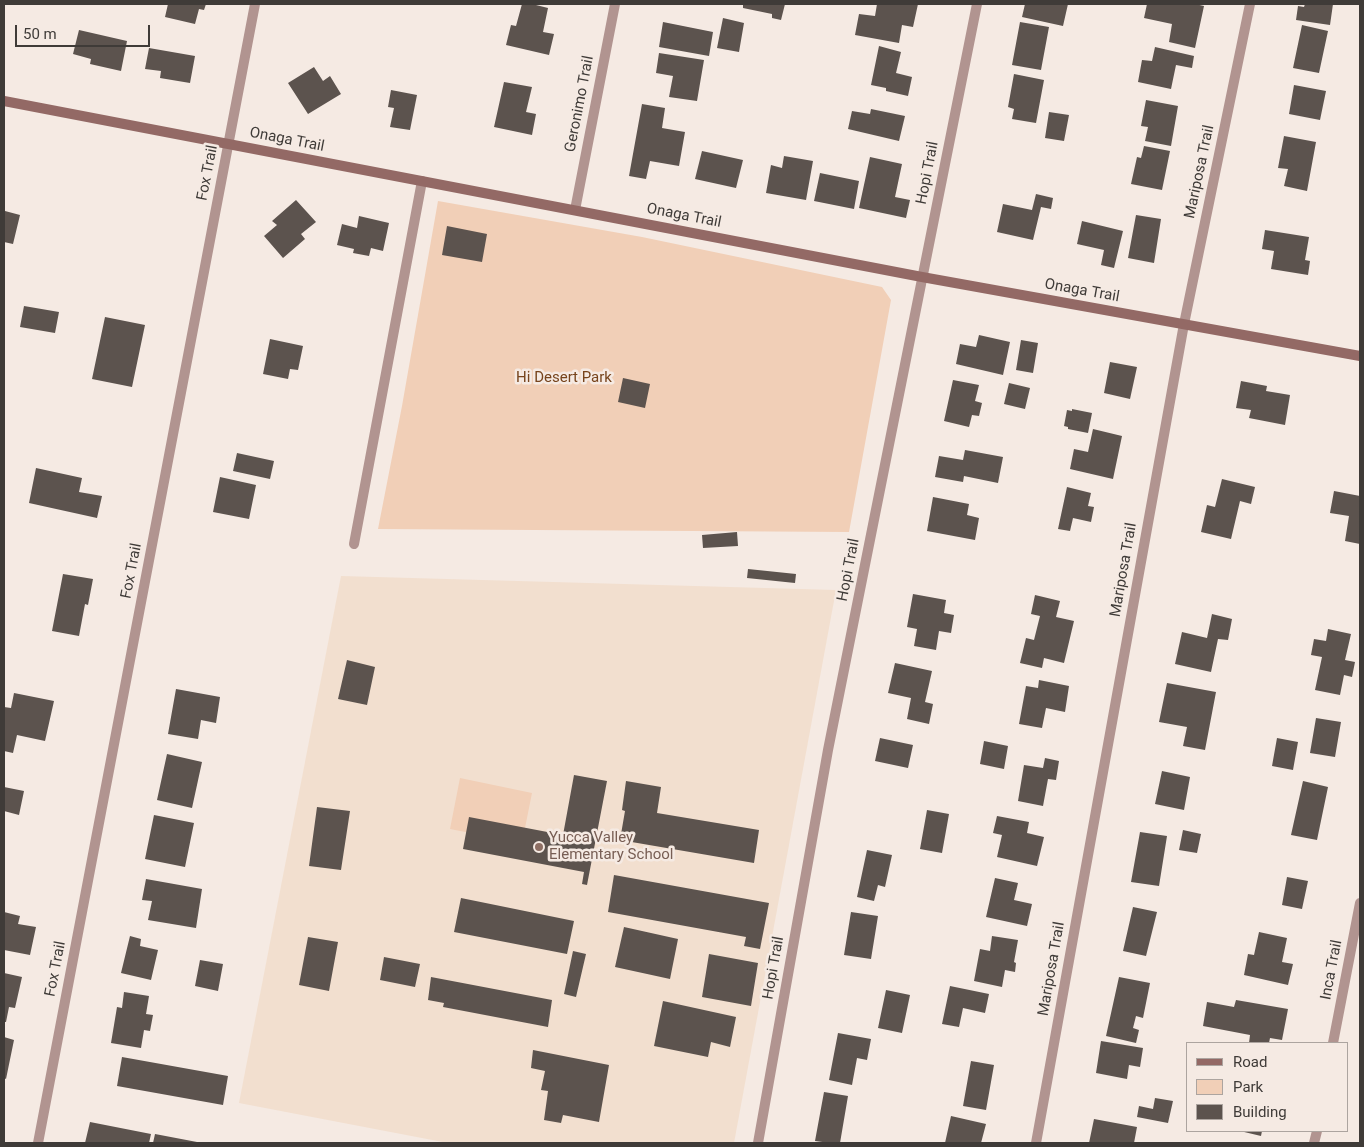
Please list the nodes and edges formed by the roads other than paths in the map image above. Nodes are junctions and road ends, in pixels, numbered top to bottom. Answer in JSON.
{"nodes":[{"id":1,"x":255,"y":4,"type":"edge"},
{"id":2,"x":615,"y":4,"type":"edge"},
{"id":3,"x":977,"y":4,"type":"edge"},
{"id":4,"x":1250,"y":4,"type":"edge"},
{"id":5,"x":4,"y":101,"type":"edge"},
{"id":6,"x":229,"y":144,"type":"junction"},
{"id":7,"x":422,"y":181,"type":"junction"},
{"id":8,"x":574,"y":210,"type":"junction"},
{"id":9,"x":922,"y":277,"type":"junction"},
{"id":10,"x":1184,"y":324,"type":"junction"},
{"id":11,"x":1360,"y":356,"type":"edge"},
{"id":12,"x":354,"y":544,"type":"dead end"},
{"id":13,"x":1360,"y":903,"type":"edge"},
{"id":14,"x":1333,"y":1042,"type":"edge"},
{"id":15,"x":38,"y":1143,"type":"edge"},
{"id":16,"x":758,"y":1143,"type":"edge"},
{"id":17,"x":1036,"y":1143,"type":"edge"}],
"edges":[{"from":1,"to":6,"type":"street","name":"Fox Trail"},
{"from":2,"to":8,"type":"street","name":"Geronimo Trail"},
{"from":3,"to":9,"type":"street","name":"Hopi Trail"},
{"from":4,"to":10,"type":"street","name":"Mariposa Trail"},
{"from":5,"to":6,"type":"street","name":"Onaga Trail"},
{"from":6,"to":7,"type":"street","name":"Onaga Trail"},
{"from":6,"to":15,"type":"street","name":"Fox Trail"},
{"from":7,"to":8,"type":"street","name":"Onaga Trail"},
{"from":7,"to":12,"type":"street"},
{"from":8,"to":9,"type":"street","name":"Onaga Trail"},
{"from":9,"to":10,"type":"street","name":"Onaga Trail"},
{"from":9,"to":16,"type":"street","name":"Hopi Trail"},
{"from":10,"to":11,"type":"street","name":"Onaga Trail"},
{"from":10,"to":17,"type":"street","name":"Mariposa Trail"},
{"from":13,"to":14,"type":"street","name":"Inca Trail"}]}
